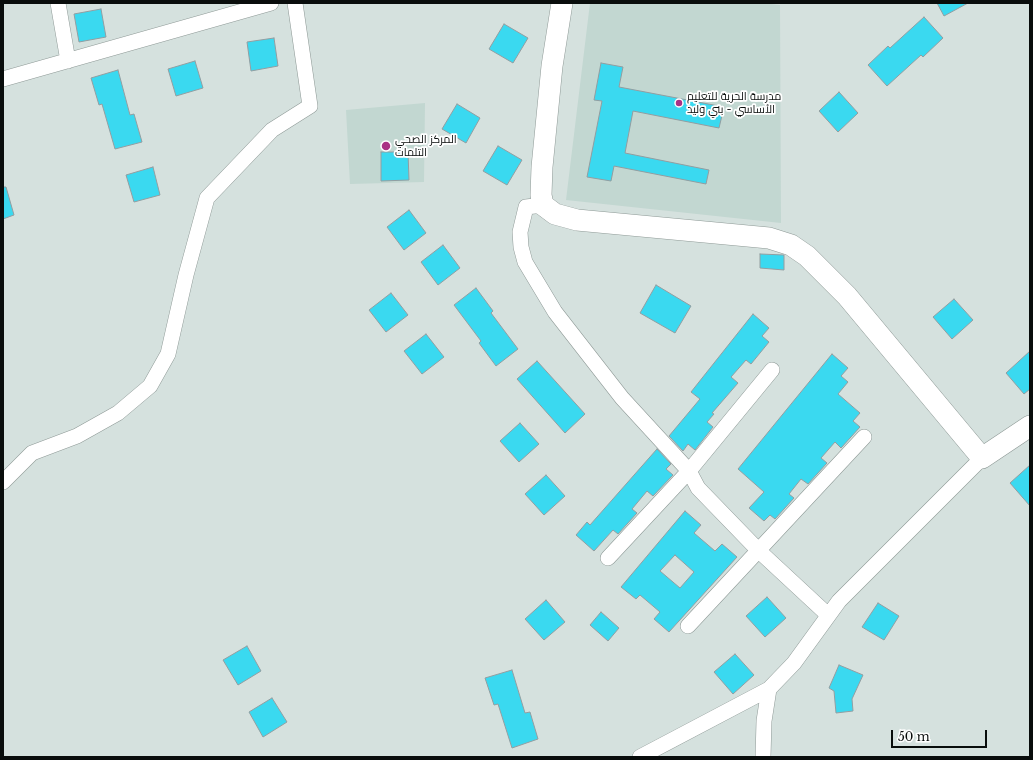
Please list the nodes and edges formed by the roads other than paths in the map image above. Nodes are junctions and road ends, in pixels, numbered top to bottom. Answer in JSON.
{"nodes":[{"id":1,"x":58,"y":3,"type":"edge"},
{"id":2,"x":271,"y":3,"type":"edge"},
{"id":3,"x":295,"y":3,"type":"edge"},
{"id":4,"x":562,"y":3,"type":"edge"},
{"id":5,"x":68,"y":61,"type":"junction"},
{"id":6,"x":3,"y":80,"type":"edge"},
{"id":7,"x":543,"y":205,"type":"junction"},
{"id":8,"x":772,"y":370,"type":"dead end"},
{"id":9,"x":1030,"y":426,"type":"edge"},
{"id":10,"x":864,"y":437,"type":"dead end"},
{"id":11,"x":982,"y":458,"type":"junction"},
{"id":12,"x":689,"y":471,"type":"junction"},
{"id":13,"x":3,"y":482,"type":"edge"},
{"id":14,"x":759,"y":551,"type":"junction"},
{"id":15,"x":608,"y":558,"type":"dead end"},
{"id":16,"x":828,"y":615,"type":"junction"},
{"id":17,"x":688,"y":626,"type":"dead end"},
{"id":18,"x":769,"y":689,"type":"junction"},
{"id":19,"x":640,"y":757,"type":"edge"},
{"id":20,"x":763,"y":757,"type":"edge"}],
"edges":[{"from":1,"to":5,"type":"street"},
{"from":2,"to":5,"type":"street"},
{"from":3,"to":13,"type":"street"},
{"from":4,"to":7,"type":"street"},
{"from":5,"to":6,"type":"street"},
{"from":7,"to":11,"type":"street"},
{"from":7,"to":12,"type":"street"},
{"from":8,"to":12,"type":"street"},
{"from":9,"to":11,"type":"street"},
{"from":10,"to":14,"type":"street"},
{"from":11,"to":16,"type":"street"},
{"from":12,"to":14,"type":"street"},
{"from":12,"to":15,"type":"street"},
{"from":14,"to":16,"type":"street"},
{"from":14,"to":17,"type":"street"},
{"from":16,"to":18,"type":"street"},
{"from":18,"to":19,"type":"street"},
{"from":18,"to":20,"type":"street"}]}
